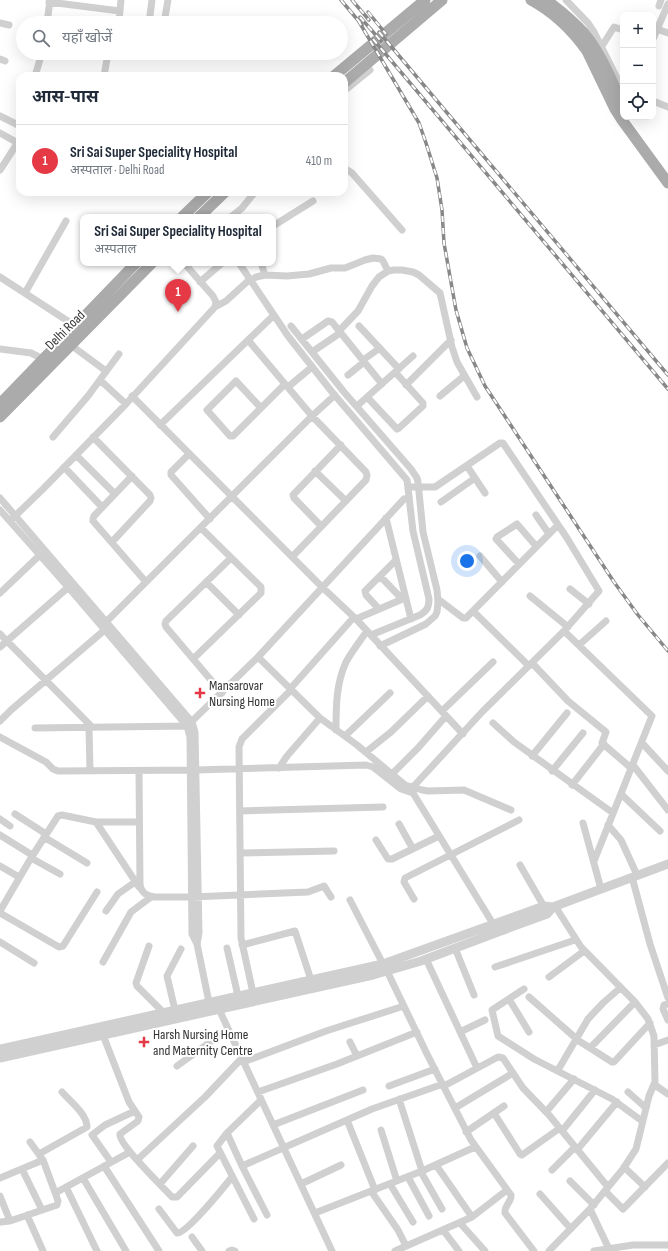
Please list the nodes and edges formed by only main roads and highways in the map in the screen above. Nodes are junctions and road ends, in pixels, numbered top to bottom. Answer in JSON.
{"nodes":[{"id":1,"x":425,"y":0,"type":"edge"},
{"id":2,"x":442,"y":0,"type":"edge"},
{"id":3,"x":531,"y":0,"type":"edge"},
{"id":4,"x":546,"y":0,"type":"edge"},
{"id":5,"x":559,"y":14,"type":"junction"},
{"id":6,"x":339,"y":72,"type":"edge"},
{"id":7,"x":348,"y":80,"type":"edge"},
{"id":8,"x":620,"y":99,"type":"edge"},
{"id":9,"x":631,"y":120,"type":"edge"},
{"id":10,"x":668,"y":170,"type":"edge"},
{"id":11,"x":668,"y":183,"type":"edge"},
{"id":12,"x":204,"y":196,"type":"edge"},
{"id":13,"x":221,"y":196,"type":"edge"},
{"id":14,"x":185,"y":214,"type":"edge"},
{"id":15,"x":202,"y":214,"type":"edge"},
{"id":16,"x":134,"y":266,"type":"edge"},
{"id":17,"x":148,"y":266,"type":"edge"},
{"id":18,"x":122,"y":285,"type":"junction"},
{"id":19,"x":48,"y":362,"type":"junction"},
{"id":20,"x":0,"y":404,"type":"edge"},
{"id":21,"x":0,"y":417,"type":"edge"}],
"edges":[{"from":1,"to":6,"type":"main road"},
{"from":2,"to":7,"type":"main road"},
{"from":3,"to":5,"type":"main road"},
{"from":4,"to":5,"type":"main road"},
{"from":5,"to":8,"type":"main road"},
{"from":5,"to":11,"type":"main road"},
{"from":9,"to":10,"type":"main road"},
{"from":12,"to":14,"type":"main road"},
{"from":13,"to":15,"type":"main road"},
{"from":16,"to":18,"type":"main road"},
{"from":17,"to":18,"type":"main road"},
{"from":18,"to":19,"type":"main road"},
{"from":19,"to":20,"type":"main road"},
{"from":19,"to":21,"type":"main road","name":"Delhi Road"}]}
